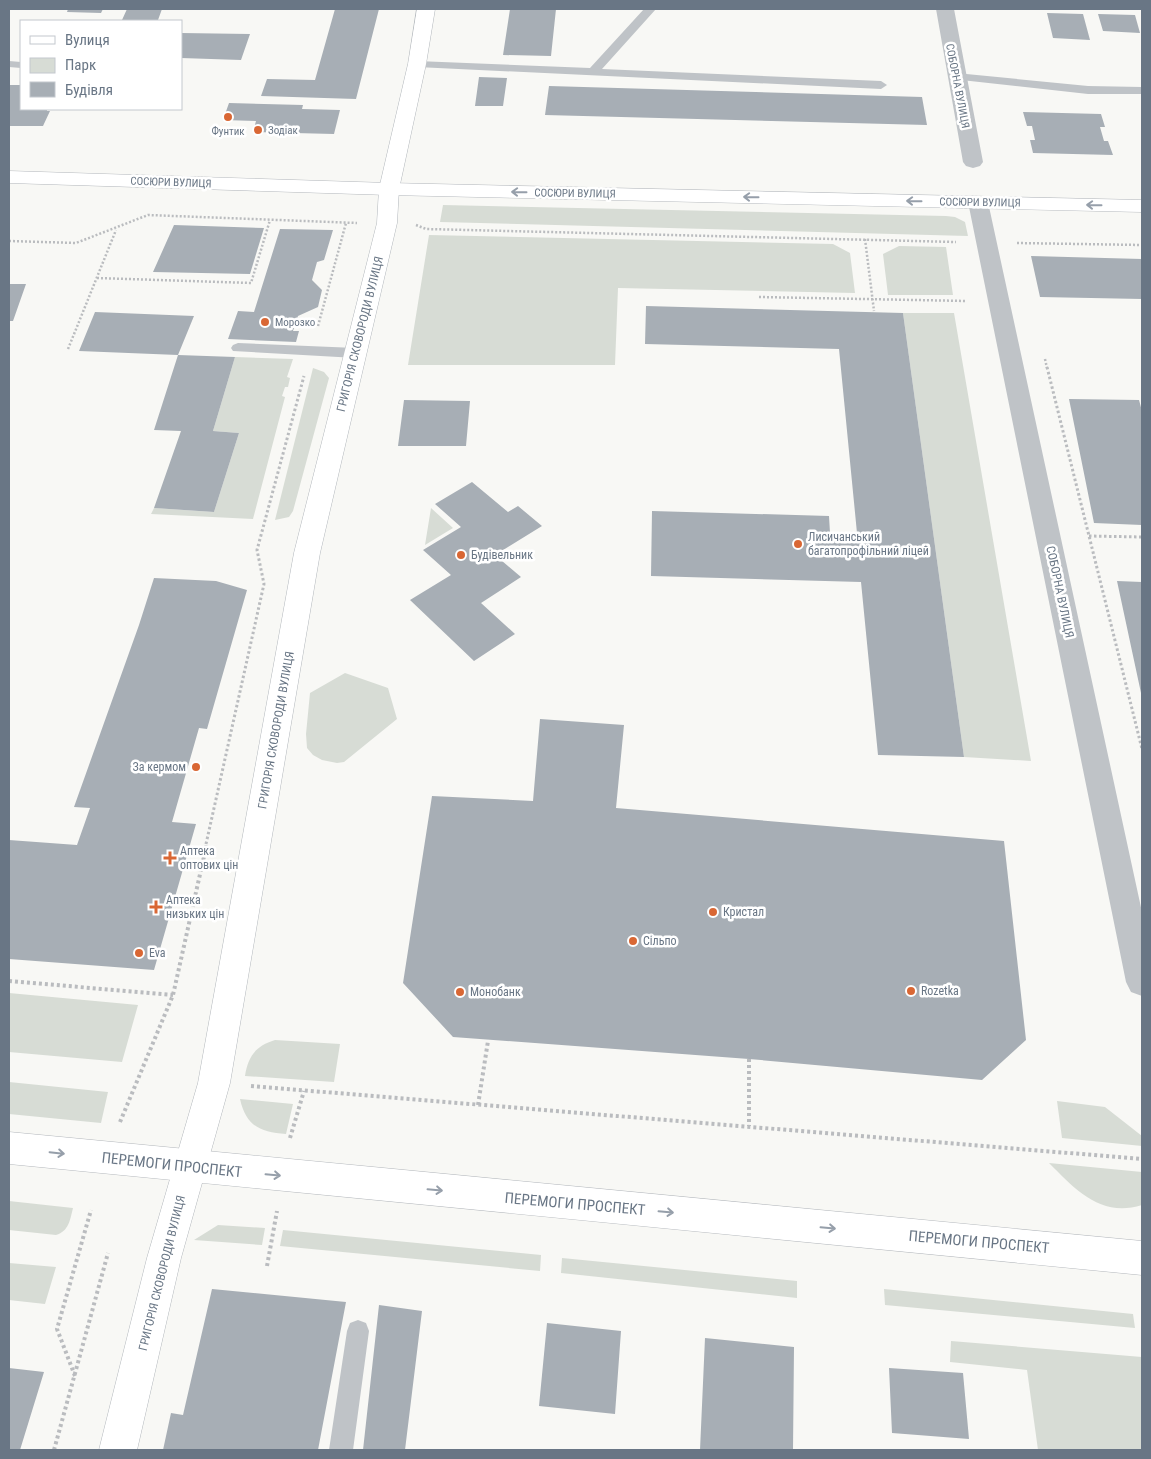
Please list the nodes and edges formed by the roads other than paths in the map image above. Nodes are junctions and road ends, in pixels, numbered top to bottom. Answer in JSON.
{"nodes":[{"id":1,"x":426,"y":9,"type":"edge"},
{"id":2,"x":650,"y":9,"type":"edge"},
{"id":3,"x":945,"y":9,"type":"edge"},
{"id":4,"x":417,"y":64,"type":"junction"},
{"id":5,"x":592,"y":73,"type":"junction"},
{"id":6,"x":956,"y":76,"type":"junction"},
{"id":7,"x":881,"y":85,"type":"dead end"},
{"id":8,"x":1142,"y":91,"type":"edge"},
{"id":9,"x":974,"y":162,"type":"dead end"},
{"id":10,"x":9,"y":177,"type":"edge"},
{"id":11,"x":389,"y":189,"type":"junction"},
{"id":12,"x":978,"y":202,"type":"junction"},
{"id":13,"x":1142,"y":206,"type":"edge"},
{"id":14,"x":238,"y":348,"type":"dead end"},
{"id":15,"x":356,"y":352,"type":"junction"},
{"id":16,"x":1142,"y":982,"type":"edge"},
{"id":17,"x":9,"y":1148,"type":"edge"},
{"id":18,"x":190,"y":1167,"type":"junction"},
{"id":19,"x":1142,"y":1258,"type":"edge"},
{"id":20,"x":358,"y":1331,"type":"dead end"},
{"id":21,"x":118,"y":1450,"type":"edge"},
{"id":22,"x":341,"y":1450,"type":"edge"}],
"edges":[{"from":1,"to":4,"type":"main road","name":"ГРИГОРІЯ СКОВОРОДИ ВУЛИЦЯ"},
{"from":2,"to":5,"type":"lane"},
{"from":3,"to":6,"type":"street","name":"СОБОРНА ВУЛИЦЯ"},
{"from":4,"to":5,"type":"lane"},
{"from":4,"to":11,"type":"main road","name":"ГРИГОРІЯ СКОВОРОДИ ВУЛИЦЯ"},
{"from":5,"to":7,"type":"lane"},
{"from":6,"to":8,"type":"lane"},
{"from":6,"to":9,"type":"street","name":"СОБОРНА ВУЛИЦЯ"},
{"from":10,"to":11,"type":"main road","name":"СОСЮРИ ВУЛИЦЯ"},
{"from":12,"to":11,"type":"main road","name":"СОСЮРИ ВУЛИЦЯ","one_way":true},
{"from":11,"to":15,"type":"main road","name":"ГРИГОРІЯ СКОВОРОДИ ВУЛИЦЯ"},
{"from":13,"to":12,"type":"main road","name":"СОСЮРИ ВУЛИЦЯ","one_way":true},
{"from":12,"to":16,"type":"street","name":"СОБОРНА ВУЛИЦЯ"},
{"from":14,"to":15,"type":"lane"},
{"from":15,"to":18,"type":"main road","name":"ГРИГОРІЯ СКОВОРОДИ ВУЛИЦЯ"},
{"from":17,"to":18,"type":"main road","name":"ПЕРЕМОГИ ПРОСПЕКТ","one_way":true},
{"from":18,"to":19,"type":"main road","name":"ПЕРЕМОГИ ПРОСПЕКТ","one_way":true},
{"from":18,"to":21,"type":"main road","name":"ГРИГОРІЯ СКОВОРОДИ ВУЛИЦЯ"},
{"from":20,"to":22,"type":"lane"}]}
